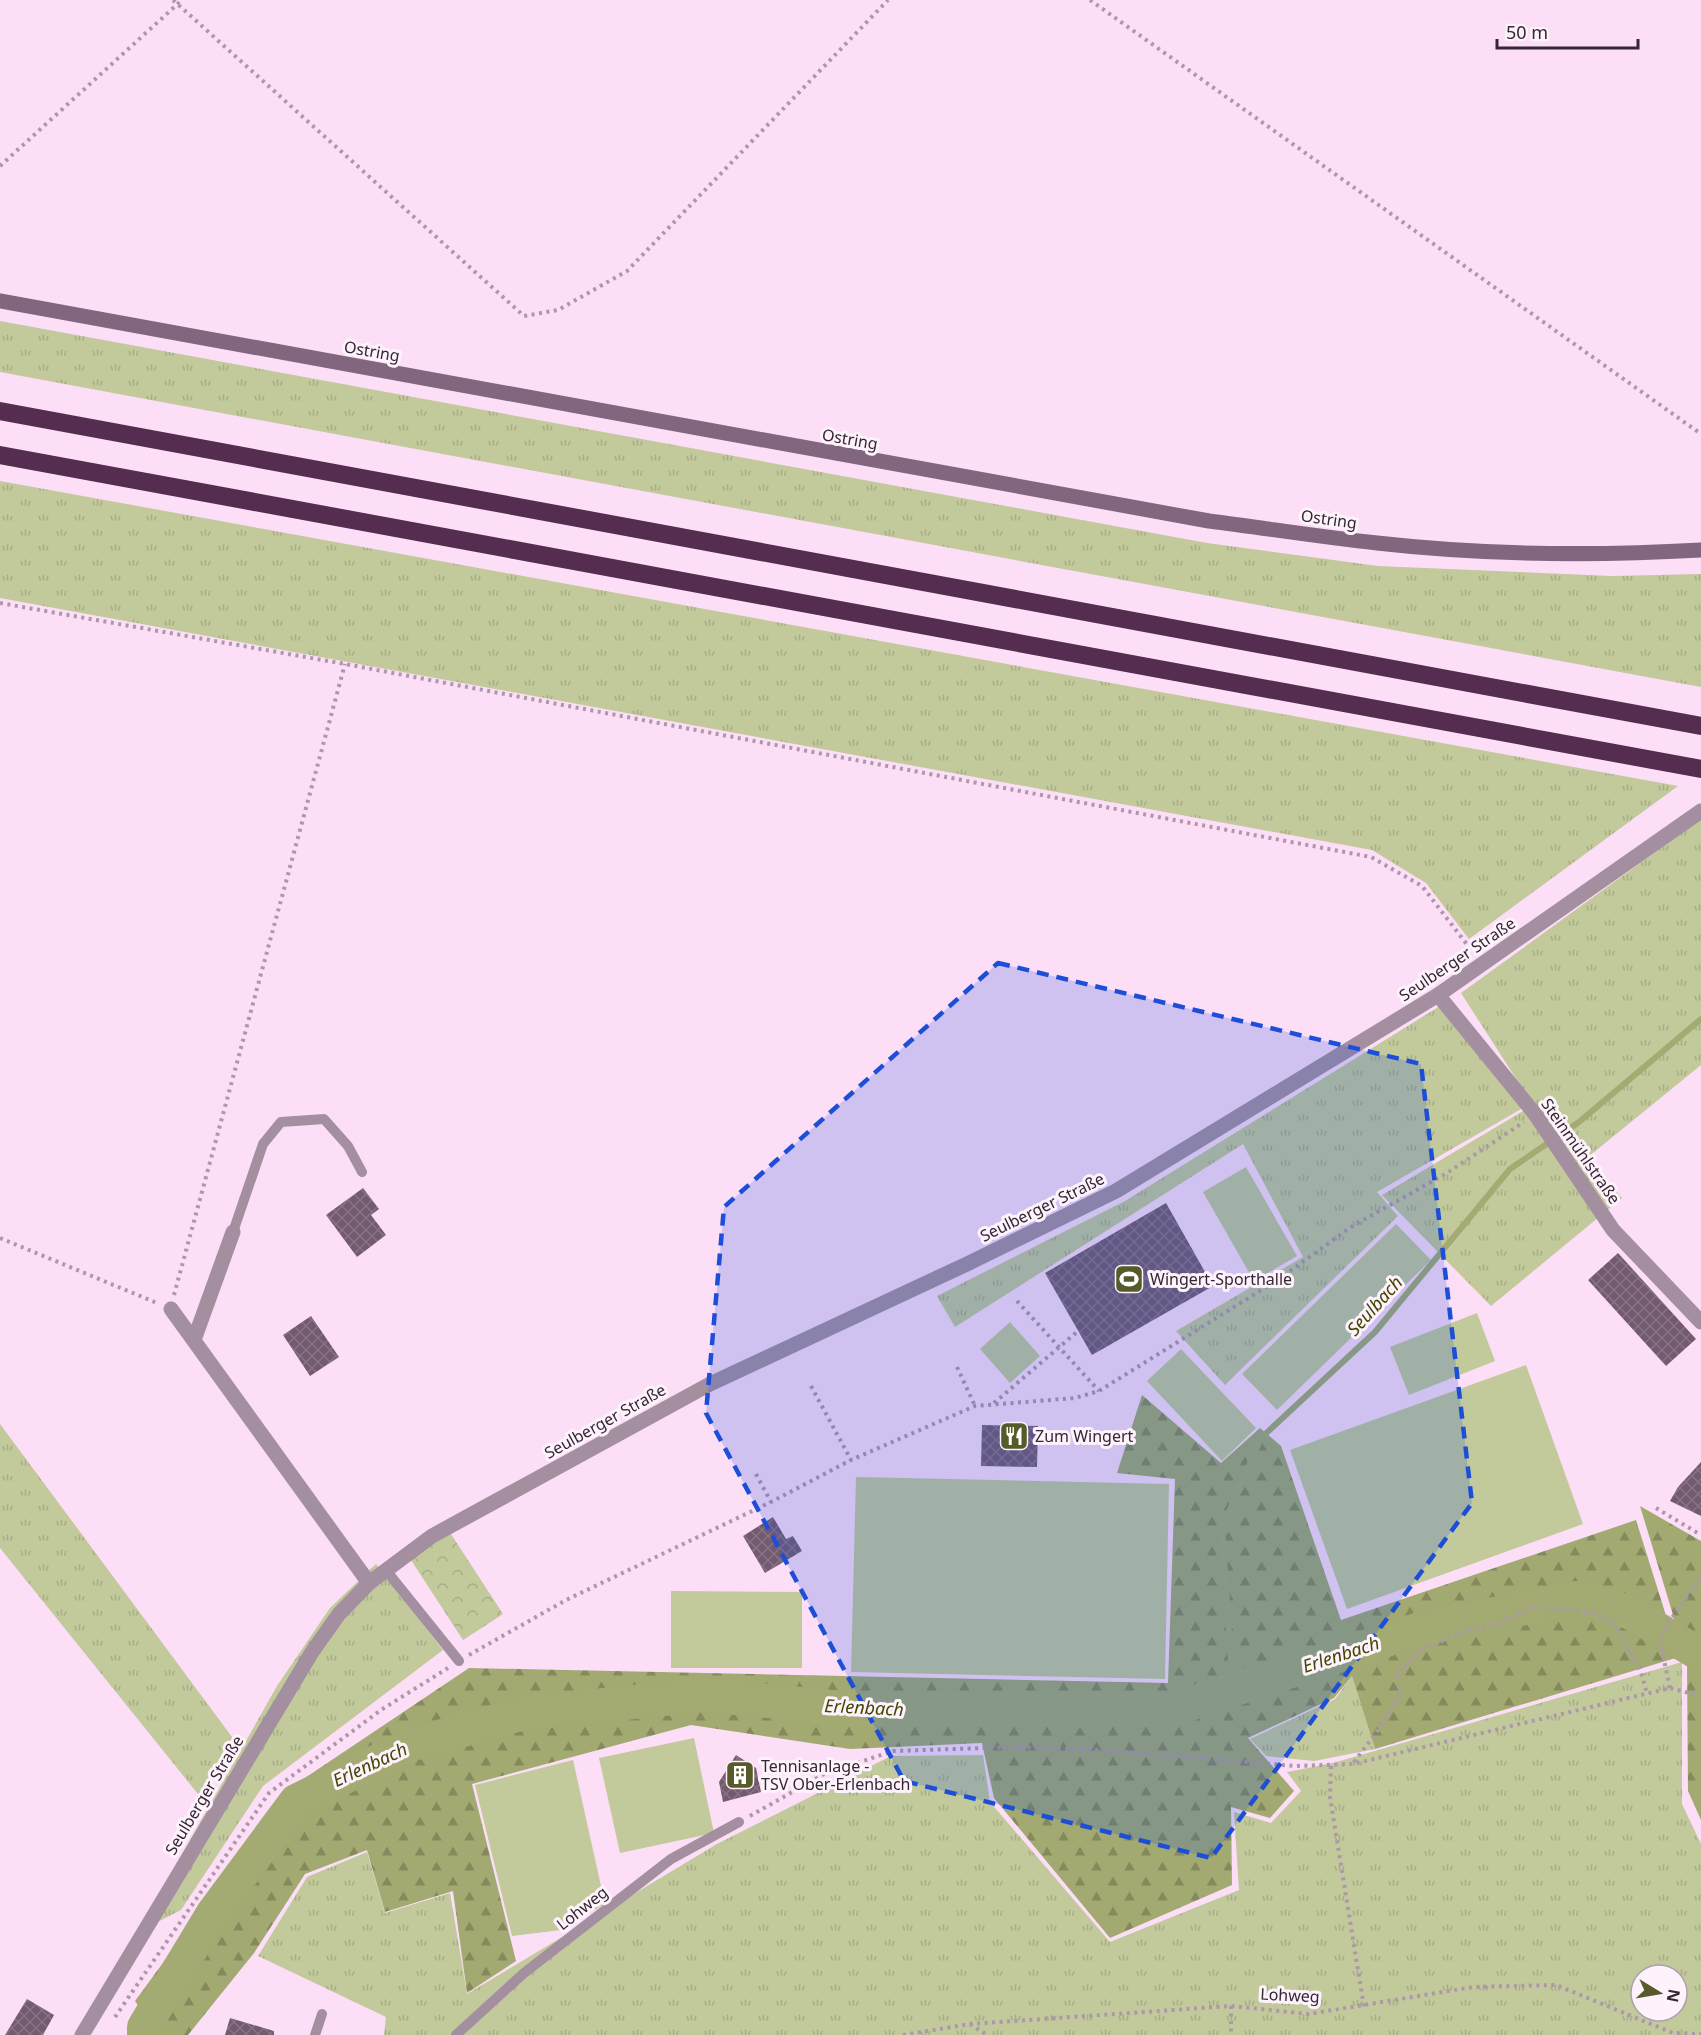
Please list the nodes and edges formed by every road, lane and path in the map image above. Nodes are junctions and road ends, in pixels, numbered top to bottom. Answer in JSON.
{"nodes":[{"id":1,"x":173,"y":0,"type":"edge"},
{"id":2,"x":182,"y":0,"type":"edge"},
{"id":3,"x":888,"y":0,"type":"edge"},
{"id":4,"x":1090,"y":0,"type":"edge"},
{"id":5,"x":177,"y":5,"type":"junction"},
{"id":6,"x":0,"y":166,"type":"edge"},
{"id":7,"x":0,"y":301,"type":"edge"},
{"id":8,"x":0,"y":411,"type":"edge"},
{"id":9,"x":1701,"y":434,"type":"edge"},
{"id":10,"x":0,"y":454,"type":"edge"},
{"id":11,"x":1701,"y":550,"type":"edge"},
{"id":12,"x":0,"y":603,"type":"edge"},
{"id":13,"x":345,"y":664,"type":"junction"},
{"id":14,"x":1701,"y":726,"type":"edge"},
{"id":15,"x":1698,"y":769,"type":"edge"},
{"id":16,"x":1701,"y":811,"type":"edge"},
{"id":17,"x":1475,"y":954,"type":"dead end"},
{"id":18,"x":1438,"y":995,"type":"junction"},
{"id":19,"x":1538,"y":1118,"type":"junction"},
{"id":20,"x":362,"y":1172,"type":"dead end"},
{"id":21,"x":233,"y":1232,"type":"joint"},
{"id":22,"x":0,"y":1239,"type":"edge"},
{"id":23,"x":1017,"y":1301,"type":"dead end"},
{"id":24,"x":171,"y":1309,"type":"junction"},
{"id":25,"x":1701,"y":1322,"type":"edge"},
{"id":26,"x":1078,"y":1331,"type":"dead end"},
{"id":27,"x":194,"y":1340,"type":"junction"},
{"id":28,"x":1059,"y":1347,"type":"junction"},
{"id":29,"x":957,"y":1368,"type":"dead end"},
{"id":30,"x":812,"y":1386,"type":"dead end"},
{"id":31,"x":1099,"y":1391,"type":"junction"},
{"id":32,"x":994,"y":1403,"type":"junction"},
{"id":33,"x":975,"y":1406,"type":"junction"},
{"id":34,"x":851,"y":1460,"type":"junction"},
{"id":35,"x":756,"y":1474,"type":"dead end"},
{"id":36,"x":771,"y":1502,"type":"junction"},
{"id":37,"x":1656,"y":1508,"type":"dead end"},
{"id":38,"x":1701,"y":1535,"type":"edge"},
{"id":39,"x":385,"y":1569,"type":"junction"},
{"id":40,"x":1701,"y":1576,"type":"edge"},
{"id":41,"x":369,"y":1582,"type":"junction"},
{"id":42,"x":459,"y":1661,"type":"junction"},
{"id":43,"x":1670,"y":1688,"type":"junction"},
{"id":44,"x":1647,"y":1694,"type":"junction"},
{"id":45,"x":1701,"y":1696,"type":"edge"},
{"id":46,"x":1353,"y":1764,"type":"junction"},
{"id":47,"x":1331,"y":1766,"type":"junction"},
{"id":48,"x":739,"y":1822,"type":"joint"},
{"id":49,"x":1231,"y":2006,"type":"junction"},
{"id":50,"x":1364,"y":2007,"type":"junction"},
{"id":51,"x":322,"y":2014,"type":"dead end"},
{"id":52,"x":970,"y":2024,"type":"junction"},
{"id":53,"x":109,"y":2025,"type":"dead end"},
{"id":54,"x":1701,"y":2034,"type":"edge"},
{"id":55,"x":82,"y":2035,"type":"edge"},
{"id":56,"x":315,"y":2035,"type":"edge"},
{"id":57,"x":456,"y":2035,"type":"edge"},
{"id":58,"x":903,"y":2035,"type":"edge"},
{"id":59,"x":987,"y":2035,"type":"edge"},
{"id":60,"x":1231,"y":2035,"type":"edge"}],
"edges":[{"from":1,"to":5,"type":"path"},
{"from":2,"to":5,"type":"path"},
{"from":3,"to":5,"type":"path"},
{"from":4,"to":9,"type":"path"},
{"from":5,"to":6,"type":"path"},
{"from":7,"to":11,"type":"main road","name":"Ostring"},
{"from":8,"to":14,"type":"highway"},
{"from":10,"to":15,"type":"highway"},
{"from":12,"to":13,"type":"path"},
{"from":13,"to":17,"type":"path"},
{"from":13,"to":24,"type":"path"},
{"from":16,"to":18,"type":"street","name":"Seulberger Straße"},
{"from":18,"to":19,"type":"street","name":"Steinmühlstraße"},
{"from":18,"to":39,"type":"street","name":"Seulberger Straße"},
{"from":19,"to":25,"type":"street","name":"Steinmühlstraße"},
{"from":19,"to":31,"type":"path"},
{"from":20,"to":21,"type":"lane"},
{"from":21,"to":27,"type":"street"},
{"from":22,"to":24,"type":"path"},
{"from":23,"to":28,"type":"path"},
{"from":24,"to":27,"type":"street"},
{"from":26,"to":28,"type":"path"},
{"from":27,"to":41,"type":"street"},
{"from":28,"to":31,"type":"path"},
{"from":28,"to":32,"type":"path"},
{"from":29,"to":33,"type":"path"},
{"from":30,"to":34,"type":"path"},
{"from":31,"to":32,"type":"path"},
{"from":32,"to":33,"type":"path"},
{"from":33,"to":34,"type":"path"},
{"from":34,"to":36,"type":"path"},
{"from":35,"to":36,"type":"path"},
{"from":36,"to":42,"type":"path"},
{"from":37,"to":38,"type":"path"},
{"from":39,"to":41,"type":"street","name":"Seulberger Straße"},
{"from":39,"to":42,"type":"lane"},
{"from":40,"to":43,"type":"path"},
{"from":41,"to":55,"type":"street","name":"Seulberger Straße"},
{"from":42,"to":53,"type":"path"},
{"from":43,"to":44,"type":"path"},
{"from":43,"to":45,"type":"path"},
{"from":44,"to":46,"type":"path"},
{"from":44,"to":46,"type":"path"},
{"from":46,"to":47,"type":"path"},
{"from":47,"to":48,"type":"path"},
{"from":47,"to":50,"type":"path"},
{"from":48,"to":57,"type":"lane","name":"Lohweg"},
{"from":49,"to":50,"type":"path","name":"Lohweg"},
{"from":49,"to":52,"type":"path","name":"Lohweg"},
{"from":49,"to":60,"type":"path"},
{"from":50,"to":54,"type":"path","name":"Lohweg"},
{"from":51,"to":56,"type":"lane"},
{"from":52,"to":58,"type":"path","name":"Lohweg"},
{"from":52,"to":59,"type":"path"}]}
